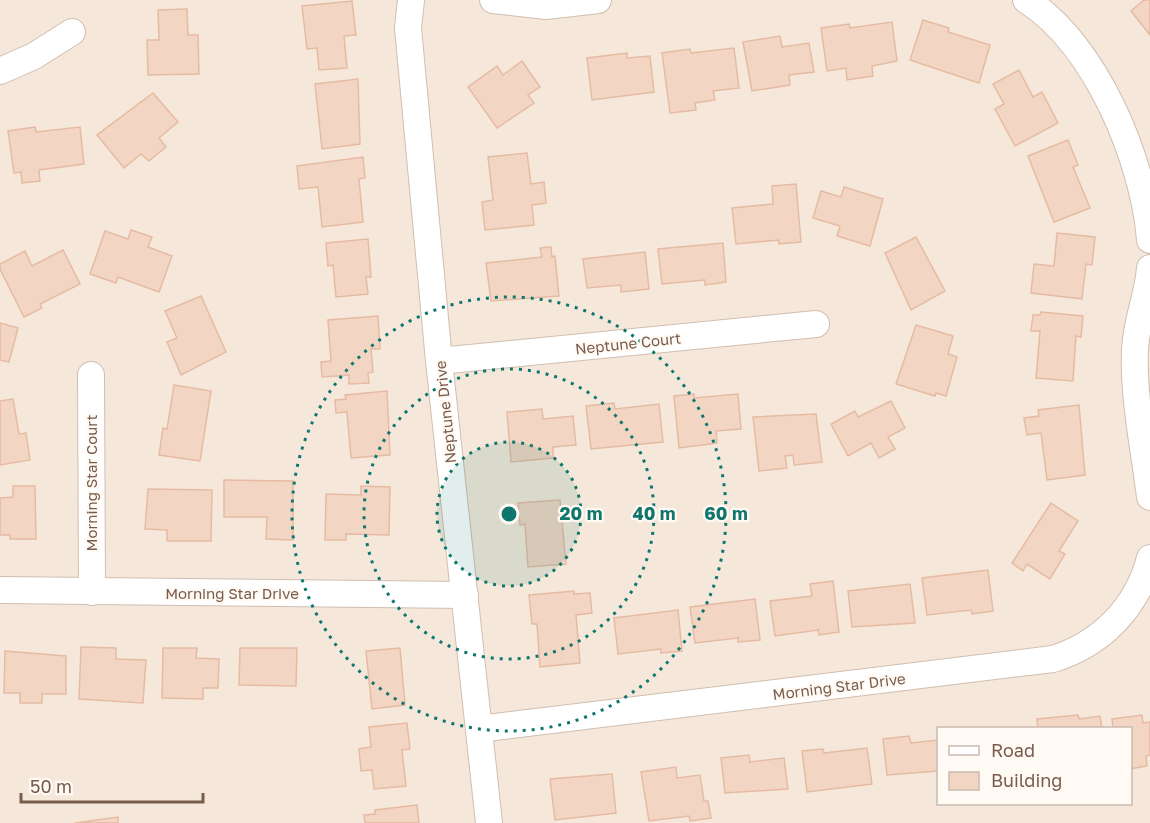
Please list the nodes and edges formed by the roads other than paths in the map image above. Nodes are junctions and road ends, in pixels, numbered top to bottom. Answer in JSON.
{"nodes":[{"id":1,"x":411,"y":0,"type":"edge"},
{"id":2,"x":493,"y":0,"type":"edge"},
{"id":3,"x":598,"y":0,"type":"edge"},
{"id":4,"x":1030,"y":2,"type":"edge"},
{"id":5,"x":72,"y":32,"type":"dead end"},
{"id":6,"x":0,"y":71,"type":"edge"},
{"id":7,"x":1150,"y":240,"type":"edge"},
{"id":8,"x":1150,"y":277,"type":"edge"},
{"id":9,"x":816,"y":324,"type":"dead end"},
{"id":10,"x":439,"y":361,"type":"junction"},
{"id":11,"x":91,"y":375,"type":"dead end"},
{"id":12,"x":1150,"y":497,"type":"edge"},
{"id":13,"x":1150,"y":558,"type":"edge"},
{"id":14,"x":0,"y":590,"type":"edge"},
{"id":15,"x":92,"y":592,"type":"junction"},
{"id":16,"x":465,"y":595,"type":"junction"},
{"id":17,"x":479,"y":729,"type":"junction"},
{"id":18,"x":489,"y":823,"type":"edge"}],
"edges":[{"from":1,"to":10,"type":"street","name":"Neptune Drive"},
{"from":2,"to":3,"type":"street"},
{"from":4,"to":7,"type":"street"},
{"from":5,"to":6,"type":"street"},
{"from":8,"to":12,"type":"street"},
{"from":9,"to":10,"type":"street","name":"Neptune Court"},
{"from":10,"to":16,"type":"street","name":"Neptune Drive"},
{"from":11,"to":15,"type":"street","name":"Morning Star Court"},
{"from":13,"to":17,"type":"street","name":"Morning Star Drive"},
{"from":14,"to":15,"type":"street","name":"Morning Star Drive"},
{"from":15,"to":16,"type":"street","name":"Morning Star Drive"},
{"from":16,"to":17,"type":"street","name":"Neptune Drive"},
{"from":17,"to":18,"type":"street","name":"Neptune Drive"}]}
